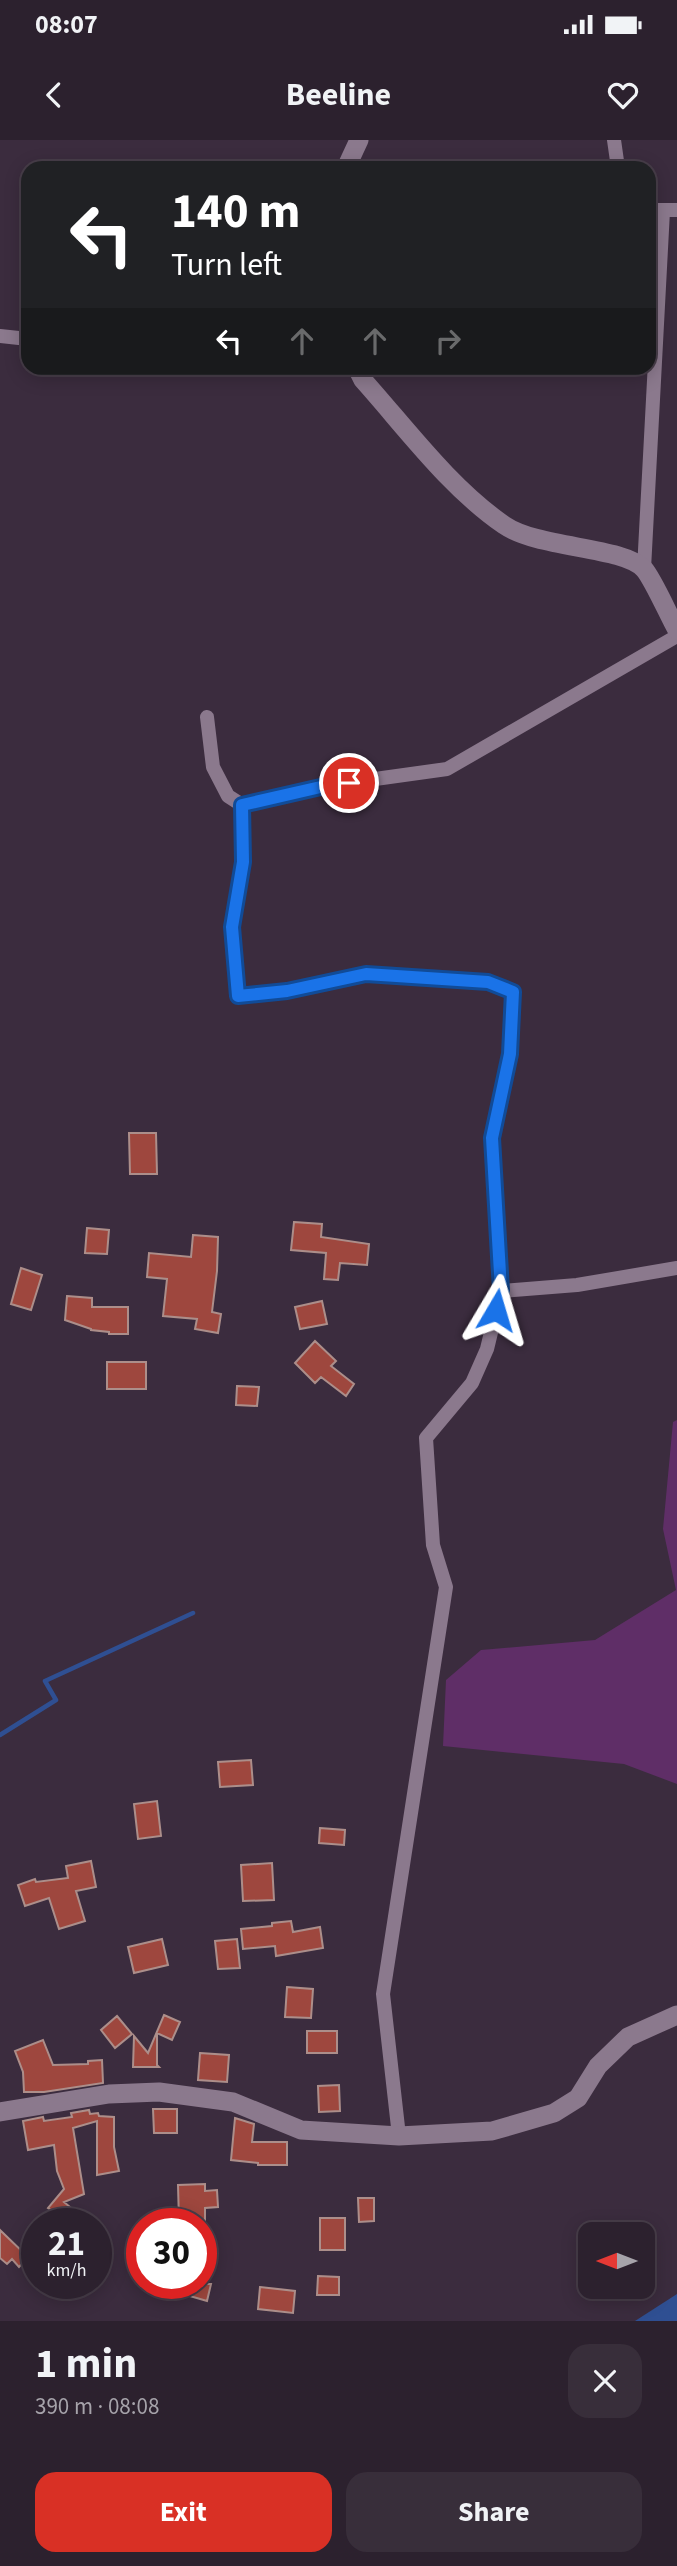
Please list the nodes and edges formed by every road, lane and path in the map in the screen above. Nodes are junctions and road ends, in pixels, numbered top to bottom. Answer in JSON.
{"nodes":[{"id":1,"x":359,"y":140,"type":"edge"},
{"id":2,"x":614,"y":140,"type":"edge"},
{"id":3,"x":349,"y":161,"type":"edge"},
{"id":4,"x":617,"y":161,"type":"edge"},
{"id":5,"x":663,"y":210,"type":"edge"},
{"id":6,"x":0,"y":336,"type":"edge"},
{"id":7,"x":21,"y":339,"type":"edge"},
{"id":8,"x":656,"y":342,"type":"edge"},
{"id":9,"x":360,"y":375,"type":"edge"},
{"id":10,"x":654,"y":375,"type":"edge"},
{"id":11,"x":644,"y":569,"type":"junction"},
{"id":12,"x":677,"y":630,"type":"edge"},
{"id":13,"x":677,"y":636,"type":"edge"},
{"id":14,"x":207,"y":717,"type":"dead end"},
{"id":15,"x":242,"y":805,"type":"junction"},
{"id":16,"x":677,"y":1268,"type":"edge"},
{"id":17,"x":501,"y":1290,"type":"junction"},
{"id":18,"x":677,"y":2015,"type":"edge"},
{"id":19,"x":0,"y":2112,"type":"edge"},
{"id":20,"x":399,"y":2136,"type":"junction"}],
"edges":[{"from":1,"to":3,"type":"street"},
{"from":2,"to":4,"type":"street"},
{"from":5,"to":8,"type":"street"},
{"from":6,"to":7,"type":"street"},
{"from":9,"to":11,"type":"street"},
{"from":10,"to":11,"type":"street"},
{"from":11,"to":12,"type":"street"},
{"from":13,"to":15,"type":"street"},
{"from":14,"to":15,"type":"street"},
{"from":15,"to":17,"type":"street"},
{"from":16,"to":17,"type":"street"},
{"from":17,"to":20,"type":"street"},
{"from":18,"to":20,"type":"street"},
{"from":19,"to":20,"type":"street"}]}
